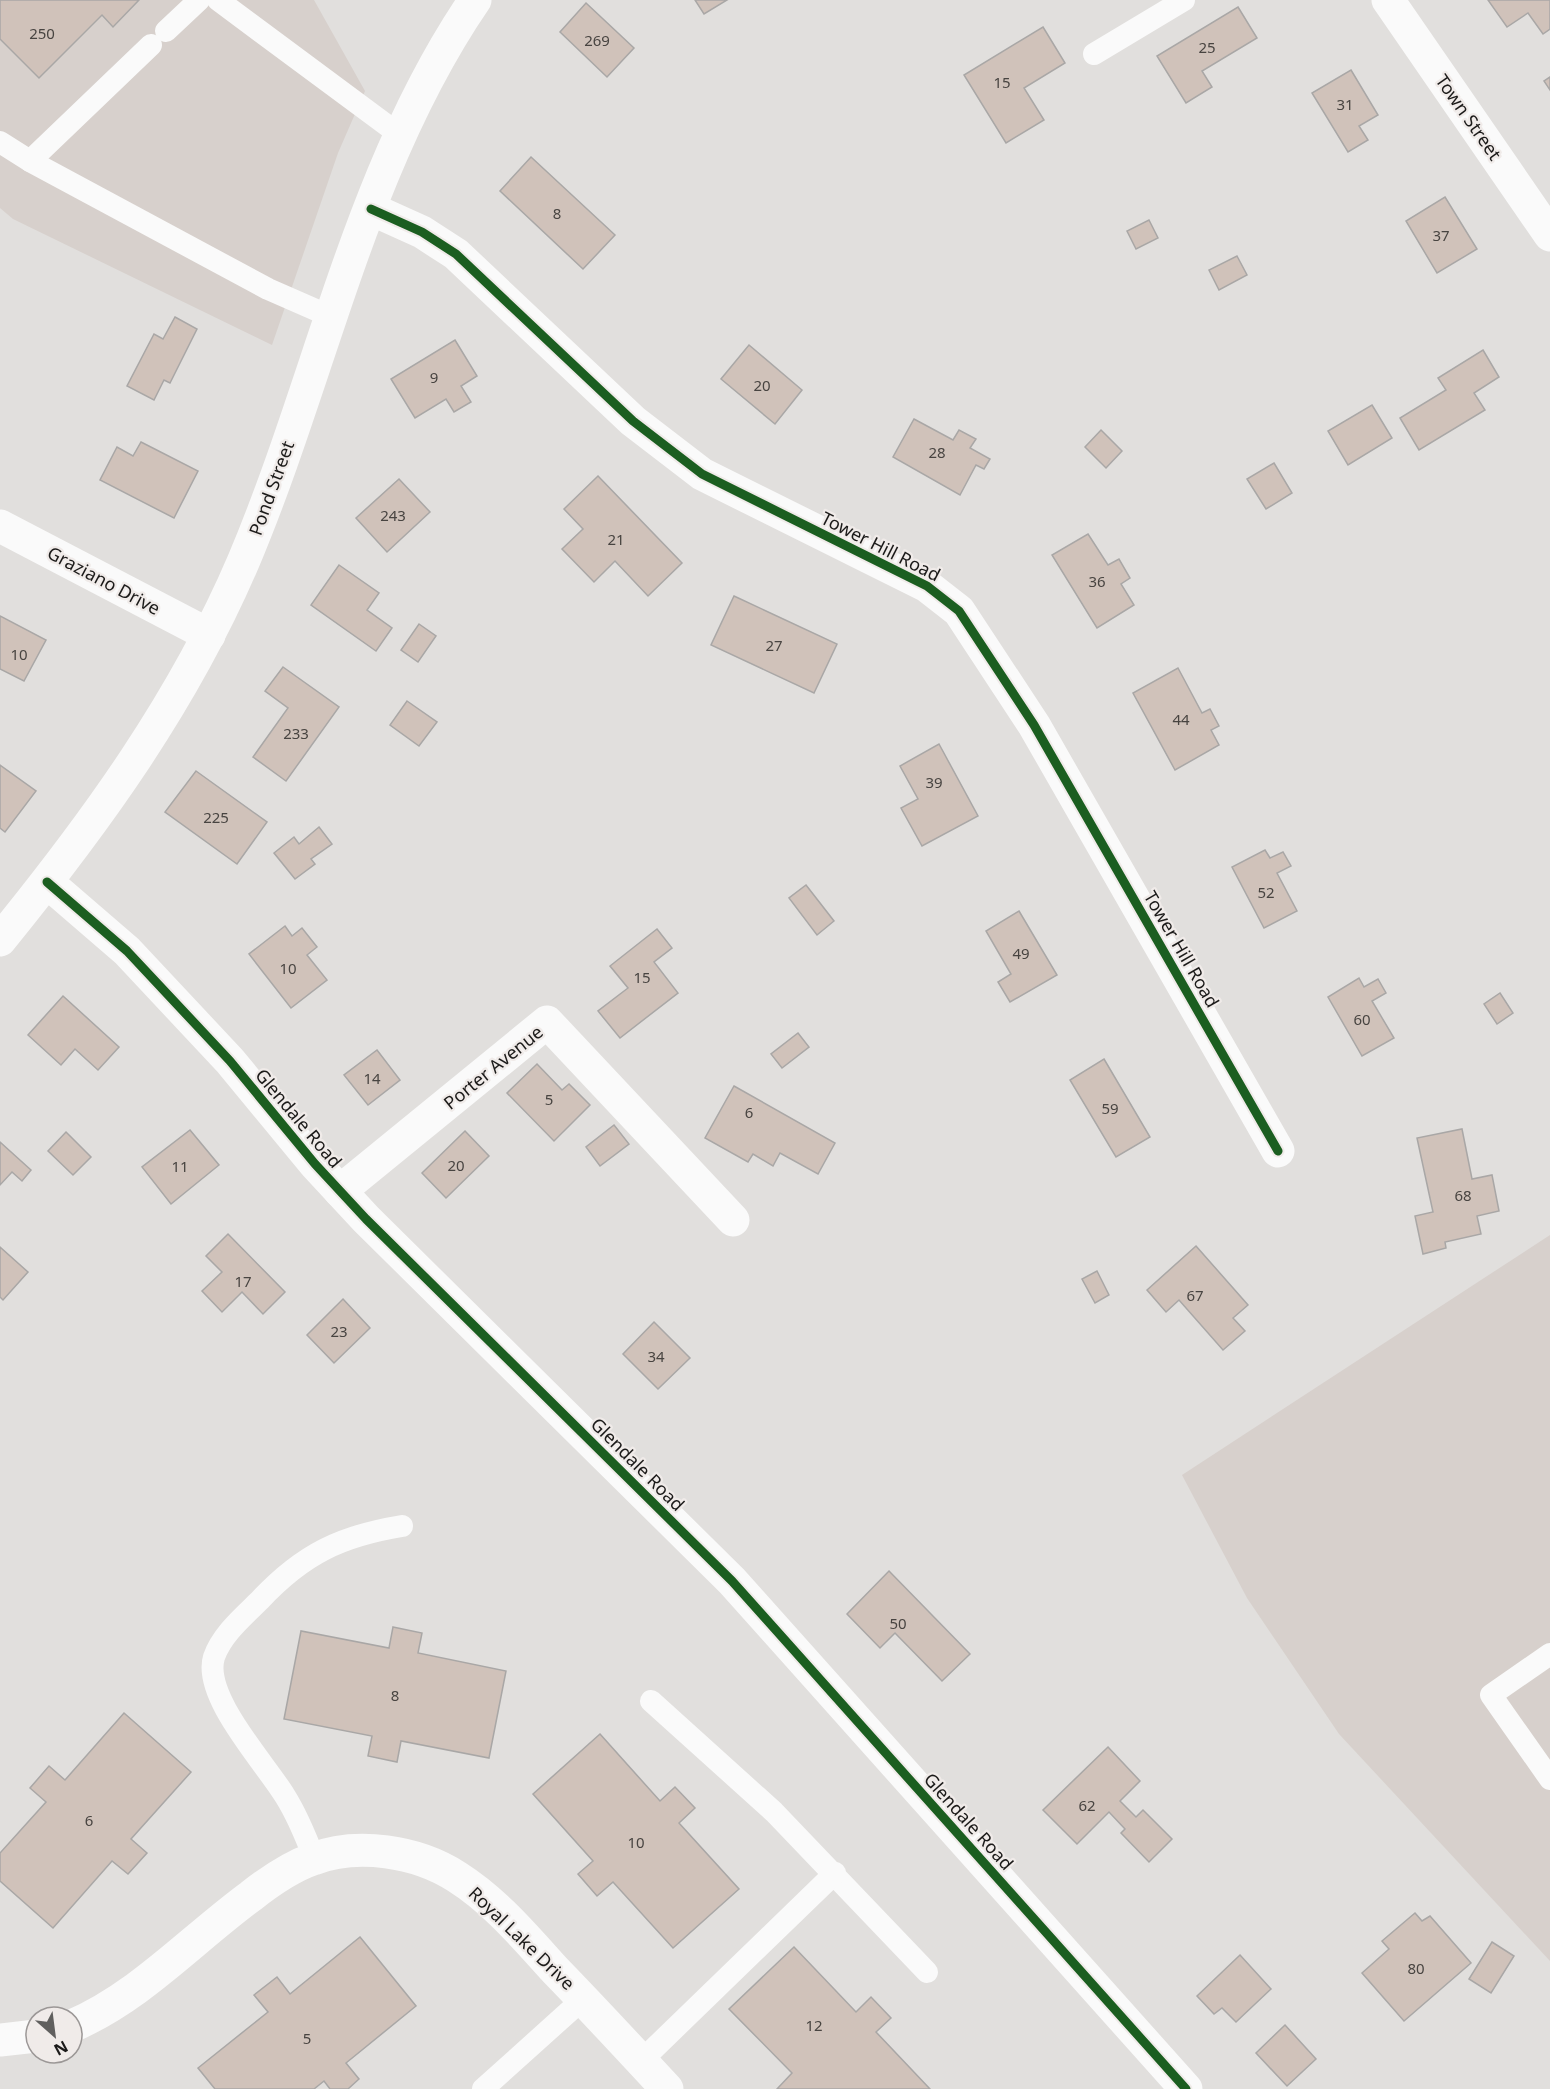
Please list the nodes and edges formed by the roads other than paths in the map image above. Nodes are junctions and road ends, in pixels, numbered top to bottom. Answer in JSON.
{"nodes":[{"id":1,"x":199,"y":0,"type":"edge"},
{"id":2,"x":218,"y":0,"type":"edge"},
{"id":3,"x":475,"y":0,"type":"edge"},
{"id":4,"x":1184,"y":0,"type":"edge"},
{"id":5,"x":1388,"y":0,"type":"edge"},
{"id":6,"x":1094,"y":54,"type":"dead end"},
{"id":7,"x":400,"y":135,"type":"junction"},
{"id":8,"x":0,"y":142,"type":"edge"},
{"id":9,"x":30,"y":161,"type":"junction"},
{"id":10,"x":371,"y":209,"type":"junction"},
{"id":11,"x":1550,"y":235,"type":"edge"},
{"id":12,"x":332,"y":317,"type":"junction"},
{"id":13,"x":0,"y":526,"type":"edge"},
{"id":14,"x":209,"y":635,"type":"junction"},
{"id":15,"x":47,"y":882,"type":"junction"},
{"id":16,"x":0,"y":940,"type":"edge"},
{"id":17,"x":1278,"y":1151,"type":"dead end"},
{"id":18,"x":340,"y":1191,"type":"junction"},
{"id":19,"x":733,"y":1220,"type":"dead end"},
{"id":20,"x":402,"y":1526,"type":"dead end"},
{"id":21,"x":1550,"y":1654,"type":"edge"},
{"id":22,"x":651,"y":1701,"type":"dead end"},
{"id":23,"x":1550,"y":1779,"type":"edge"},
{"id":24,"x":314,"y":1858,"type":"junction"},
{"id":25,"x":835,"y":1873,"type":"junction"},
{"id":26,"x":927,"y":1972,"type":"dead end"},
{"id":27,"x":583,"y":1999,"type":"junction"},
{"id":28,"x":84,"y":2020,"type":"edge"},
{"id":29,"x":24,"y":2037,"type":"edge"},
{"id":30,"x":0,"y":2040,"type":"edge"},
{"id":31,"x":641,"y":2061,"type":"junction"},
{"id":32,"x":483,"y":2089,"type":"edge"},
{"id":33,"x":666,"y":2089,"type":"edge"},
{"id":34,"x":1186,"y":2089,"type":"edge"}],
"edges":[{"from":1,"to":9,"type":"lane"},
{"from":2,"to":7,"type":"lane"},
{"from":3,"to":7,"type":"street","name":"Pond Street"},
{"from":4,"to":6,"type":"lane"},
{"from":5,"to":11,"type":"street","name":"Town Street"},
{"from":7,"to":10,"type":"street","name":"Pond Street"},
{"from":8,"to":9,"type":"lane"},
{"from":9,"to":12,"type":"lane"},
{"from":10,"to":12,"type":"street","name":"Pond Street"},
{"from":10,"to":17,"type":"street","name":"Tower Hill Road"},
{"from":12,"to":14,"type":"street","name":"Pond Street"},
{"from":13,"to":14,"type":"street","name":"Graziano Drive"},
{"from":14,"to":15,"type":"street","name":"Pond Street"},
{"from":15,"to":16,"type":"street","name":"Pond Street"},
{"from":15,"to":18,"type":"street","name":"Glendale Road"},
{"from":18,"to":19,"type":"street","name":"Porter Avenue"},
{"from":18,"to":34,"type":"street","name":"Glendale Road"},
{"from":20,"to":24,"type":"lane"},
{"from":21,"to":23,"type":"lane"},
{"from":22,"to":25,"type":"lane"},
{"from":24,"to":27,"type":"street","name":"Royal Lake Drive"},
{"from":24,"to":28,"type":"street","name":"Royal Lake Drive"},
{"from":25,"to":26,"type":"lane"},
{"from":25,"to":31,"type":"lane"},
{"from":27,"to":31,"type":"street","name":"Royal Lake Drive"},
{"from":27,"to":32,"type":"lane"},
{"from":29,"to":30,"type":"street"},
{"from":31,"to":33,"type":"street","name":"Royal Lake Drive"}]}
